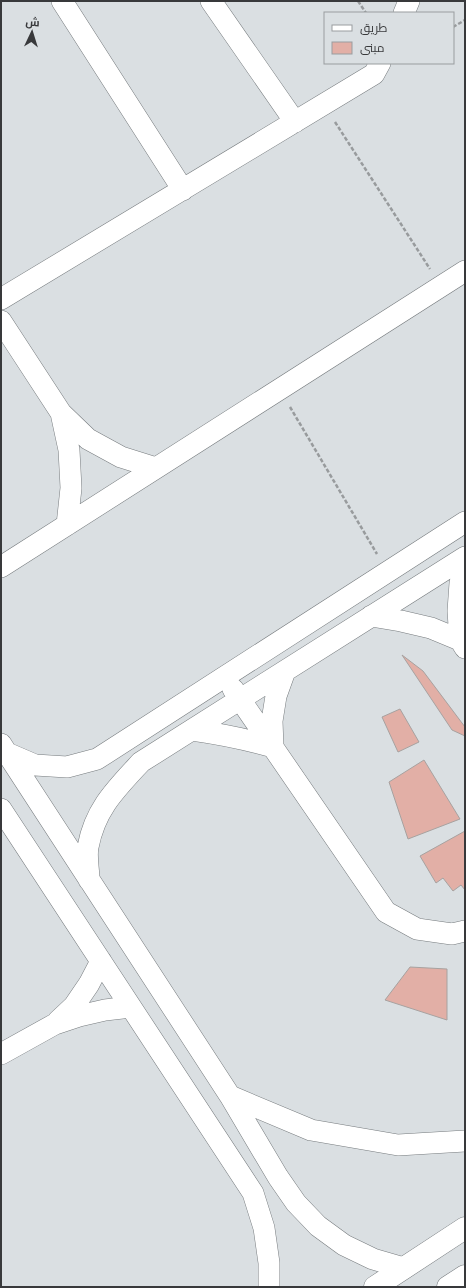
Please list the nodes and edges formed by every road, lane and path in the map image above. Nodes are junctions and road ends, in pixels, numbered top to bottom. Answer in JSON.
{"nodes":[{"id":1,"x":62,"y":1,"type":"edge"},
{"id":2,"x":211,"y":1,"type":"edge"},
{"id":3,"x":358,"y":1,"type":"edge"},
{"id":4,"x":409,"y":1,"type":"edge"},
{"id":5,"x":365,"y":12,"type":"edge"},
{"id":6,"x":404,"y":12,"type":"edge"},
{"id":7,"x":465,"y":20,"type":"edge"},
{"id":8,"x":454,"y":26,"type":"edge"},
{"id":9,"x":379,"y":64,"type":"edge"},
{"id":10,"x":324,"y":105,"type":"junction"},
{"id":11,"x":295,"y":122,"type":"junction"},
{"id":12,"x":183,"y":190,"type":"junction"},
{"id":13,"x":465,"y":271,"type":"edge"},
{"id":14,"x":441,"y":286,"type":"junction"},
{"id":15,"x":1,"y":299,"type":"edge"},
{"id":16,"x":1,"y":321,"type":"edge"},
{"id":17,"x":280,"y":389,"type":"junction"},
{"id":18,"x":61,"y":413,"type":"junction"},
{"id":19,"x":156,"y":468,"type":"junction"},
{"id":20,"x":465,"y":522,"type":"edge"},
{"id":21,"x":67,"y":525,"type":"junction"},
{"id":22,"x":465,"y":556,"type":"edge"},
{"id":23,"x":465,"y":565,"type":"edge"},
{"id":24,"x":1,"y":567,"type":"edge"},
{"id":25,"x":387,"y":572,"type":"junction"},
{"id":26,"x":371,"y":616,"type":"junction"},
{"id":27,"x":462,"y":644,"type":"edge"},
{"id":28,"x":285,"y":671,"type":"junction"},
{"id":29,"x":224,"y":677,"type":"junction"},
{"id":30,"x":240,"y":700,"type":"junction"},
{"id":31,"x":192,"y":730,"type":"junction"},
{"id":32,"x":273,"y":747,"type":"junction"},
{"id":33,"x":4,"y":749,"type":"edge"},
{"id":34,"x":1,"y":809,"type":"edge"},
{"id":35,"x":89,"y":880,"type":"junction"},
{"id":36,"x":465,"y":931,"type":"edge"},
{"id":37,"x":101,"y":961,"type":"junction"},
{"id":38,"x":131,"y":1007,"type":"junction"},
{"id":39,"x":55,"y":1024,"type":"junction"},
{"id":40,"x":3,"y":1050,"type":"edge"},
{"id":41,"x":230,"y":1096,"type":"junction"},
{"id":42,"x":465,"y":1141,"type":"edge"},
{"id":43,"x":278,"y":1176,"type":"junction"},
{"id":44,"x":253,"y":1194,"type":"junction"},
{"id":45,"x":465,"y":1228,"type":"edge"},
{"id":46,"x":404,"y":1268,"type":"junction"},
{"id":47,"x":465,"y":1276,"type":"edge"},
{"id":48,"x":269,"y":1287,"type":"edge"},
{"id":49,"x":375,"y":1287,"type":"edge"},
{"id":50,"x":448,"y":1287,"type":"edge"}],
"edges":[{"from":1,"to":12,"type":"street"},
{"from":2,"to":11,"type":"street"},
{"from":3,"to":5,"type":"path"},
{"from":4,"to":6,"type":"street"},
{"from":7,"to":8,"type":"path"},
{"from":9,"to":10,"type":"street"},
{"from":10,"to":11,"type":"street"},
{"from":10,"to":14,"type":"path"},
{"from":11,"to":12,"type":"street"},
{"from":12,"to":15,"type":"street"},
{"from":13,"to":14,"type":"street"},
{"from":14,"to":17,"type":"street"},
{"from":16,"to":18,"type":"street"},
{"from":17,"to":19,"type":"street"},
{"from":17,"to":25,"type":"path"},
{"from":18,"to":19,"type":"street"},
{"from":18,"to":21,"type":"street"},
{"from":19,"to":21,"type":"street"},
{"from":20,"to":25,"type":"street"},
{"from":21,"to":24,"type":"street"},
{"from":22,"to":26,"type":"street"},
{"from":23,"to":27,"type":"street"},
{"from":25,"to":29,"type":"street"},
{"from":26,"to":27,"type":"street"},
{"from":26,"to":28,"type":"street"},
{"from":28,"to":30,"type":"street"},
{"from":28,"to":32,"type":"street"},
{"from":29,"to":30,"type":"street"},
{"from":29,"to":33,"type":"street"},
{"from":30,"to":31,"type":"street"},
{"from":30,"to":32,"type":"street"},
{"from":31,"to":32,"type":"street"},
{"from":31,"to":35,"type":"street"},
{"from":32,"to":36,"type":"street"},
{"from":33,"to":35,"type":"street"},
{"from":34,"to":37,"type":"street"},
{"from":35,"to":41,"type":"street"},
{"from":37,"to":38,"type":"street"},
{"from":37,"to":39,"type":"street"},
{"from":38,"to":39,"type":"street"},
{"from":38,"to":44,"type":"street"},
{"from":39,"to":40,"type":"street"},
{"from":41,"to":42,"type":"street"},
{"from":41,"to":43,"type":"street"},
{"from":43,"to":44,"type":"street"},
{"from":43,"to":46,"type":"street"},
{"from":44,"to":48,"type":"street"},
{"from":45,"to":46,"type":"main road"},
{"from":46,"to":49,"type":"main road"},
{"from":47,"to":50,"type":"main road"}]}
